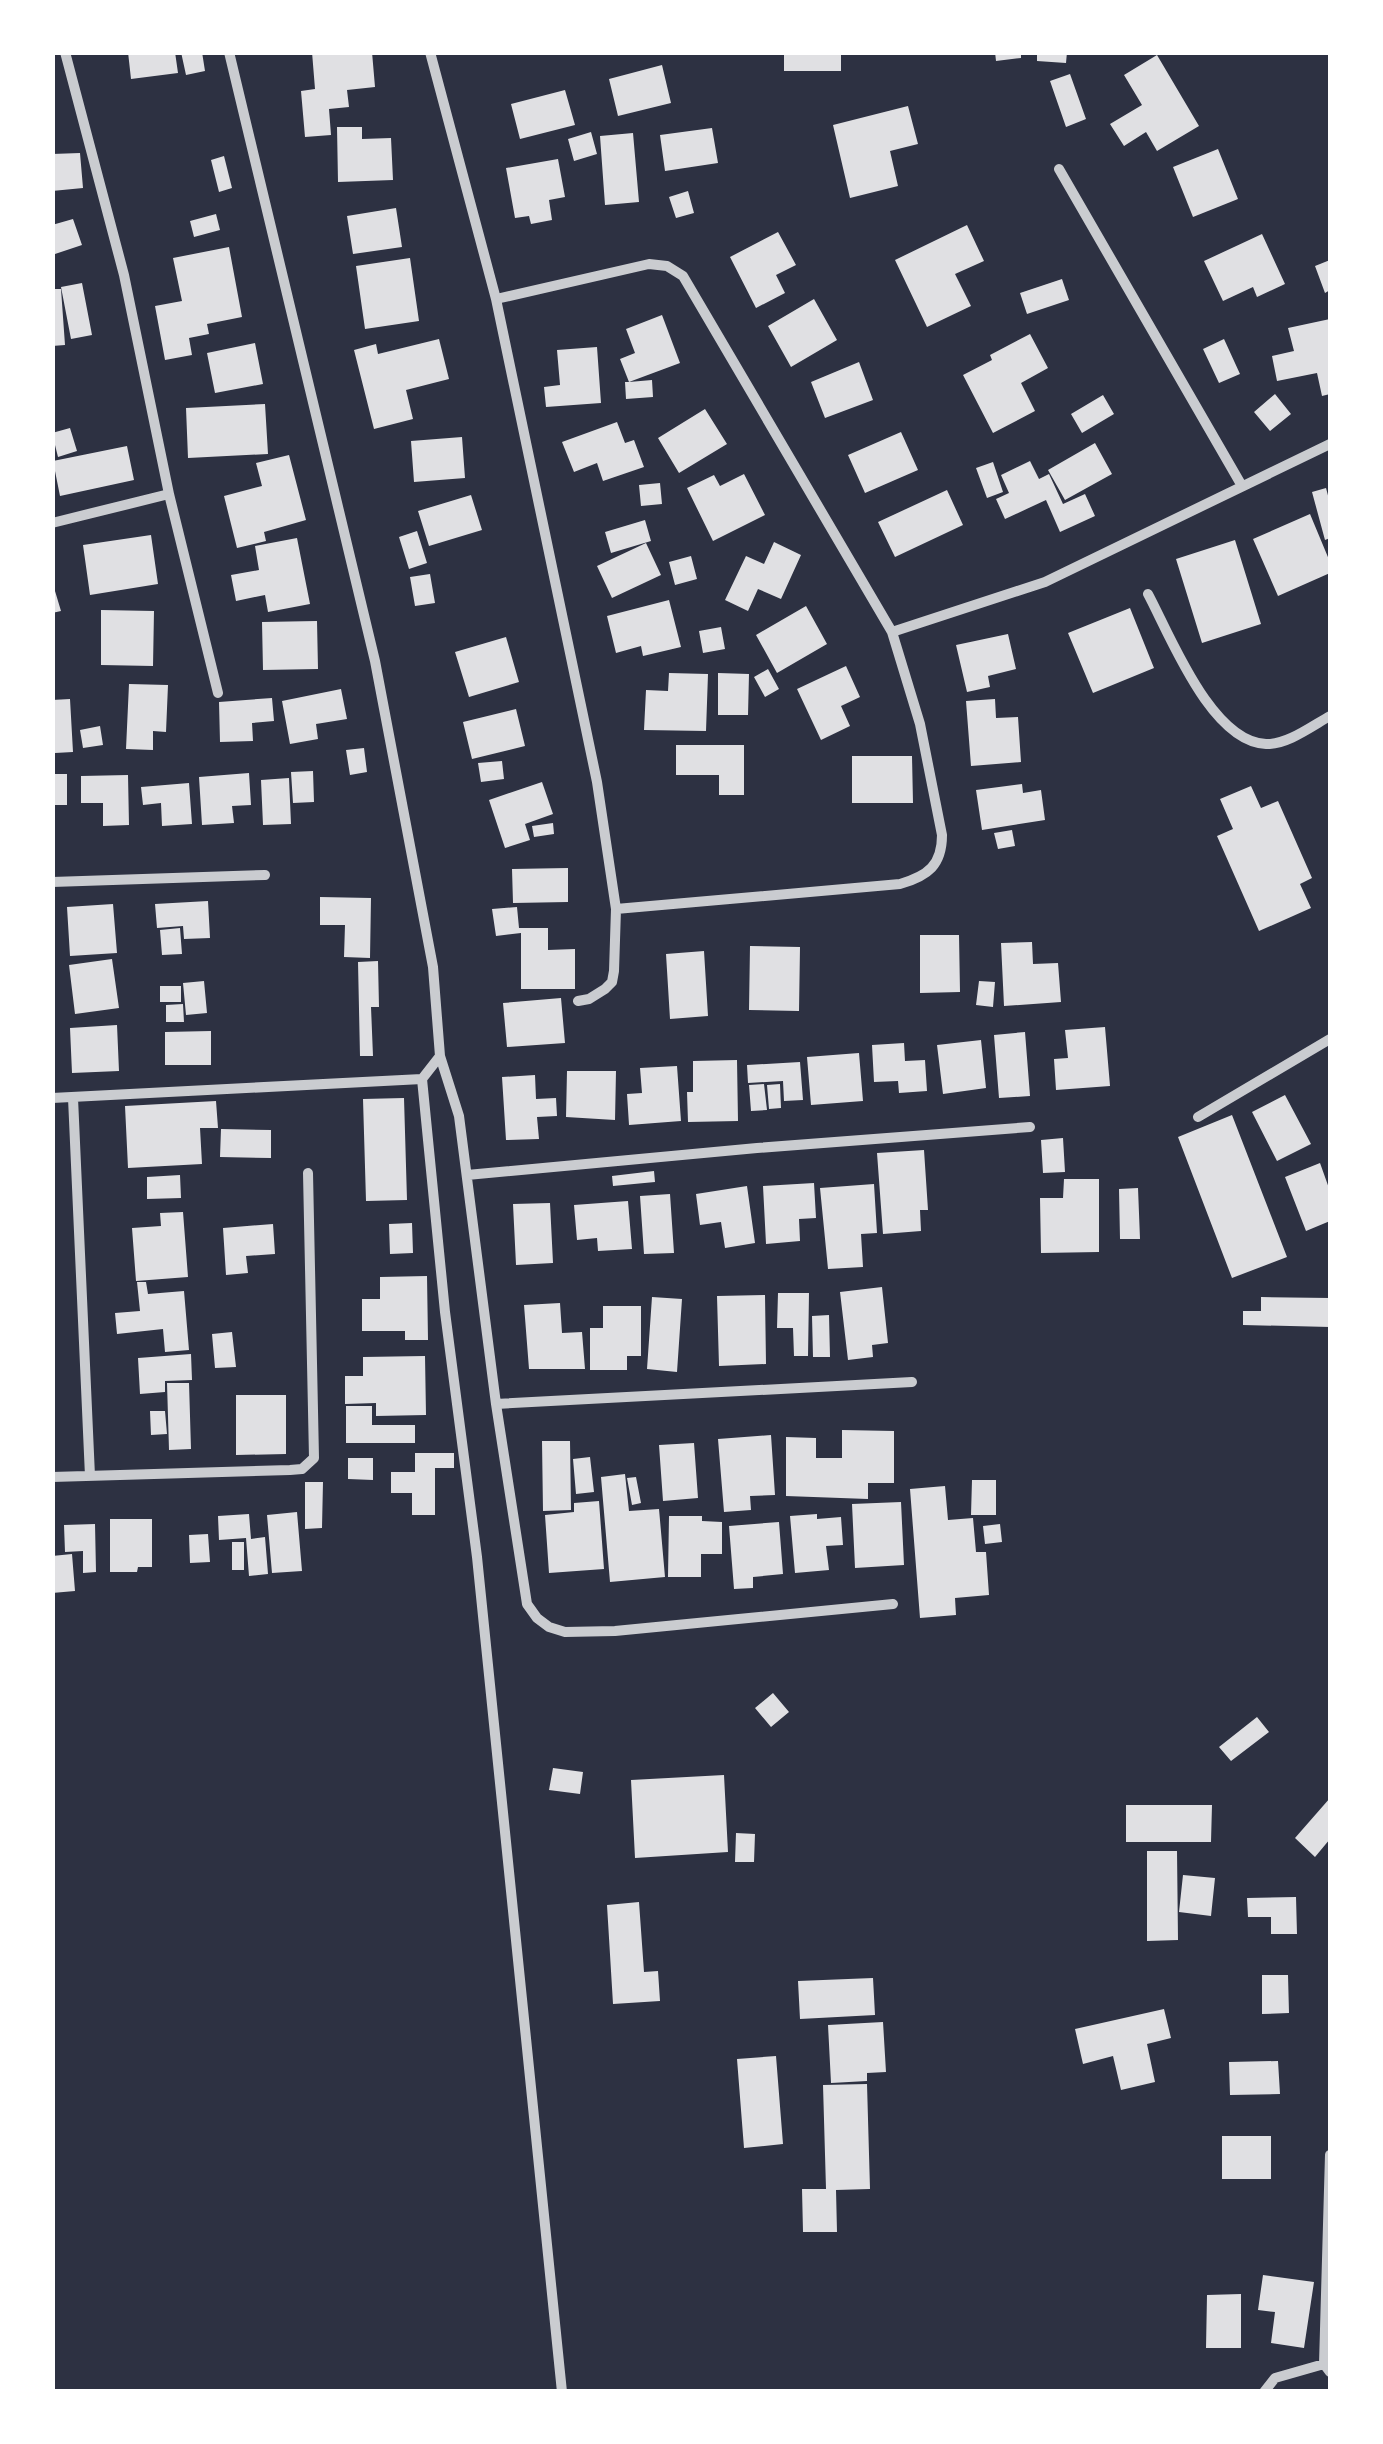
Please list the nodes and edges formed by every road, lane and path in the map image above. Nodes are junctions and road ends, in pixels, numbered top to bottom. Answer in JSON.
{"nodes":[{"id":1,"x":65,"y":52,"type":"edge"},
{"id":2,"x":229,"y":52,"type":"edge"},
{"id":3,"x":430,"y":52,"type":"edge"},
{"id":4,"x":1060,"y":169,"type":"dead end"},
{"id":5,"x":496,"y":299,"type":"junction"},
{"id":6,"x":1330,"y":444,"type":"edge"},
{"id":7,"x":1242,"y":486,"type":"junction"},
{"id":8,"x":169,"y":494,"type":"junction"},
{"id":9,"x":52,"y":524,"type":"edge"},
{"id":10,"x":1148,"y":594,"type":"dead end"},
{"id":11,"x":892,"y":632,"type":"junction"},
{"id":12,"x":218,"y":693,"type":"dead end"},
{"id":13,"x":1330,"y":716,"type":"edge"},
{"id":14,"x":265,"y":875,"type":"dead end"},
{"id":15,"x":52,"y":882,"type":"edge"},
{"id":16,"x":616,"y":909,"type":"junction"},
{"id":17,"x":578,"y":1001,"type":"dead end"},
{"id":18,"x":1330,"y":1039,"type":"edge"},
{"id":19,"x":440,"y":1056,"type":"junction"},
{"id":20,"x":422,"y":1079,"type":"junction"},
{"id":21,"x":52,"y":1098,"type":"edge"},
{"id":22,"x":72,"y":1098,"type":"junction"},
{"id":23,"x":1198,"y":1118,"type":"dead end"},
{"id":24,"x":1030,"y":1127,"type":"dead end"},
{"id":25,"x":308,"y":1173,"type":"dead end"},
{"id":26,"x":467,"y":1175,"type":"junction"},
{"id":27,"x":912,"y":1382,"type":"dead end"},
{"id":28,"x":496,"y":1404,"type":"junction"},
{"id":29,"x":90,"y":1476,"type":"junction"},
{"id":30,"x":52,"y":1477,"type":"edge"},
{"id":31,"x":892,"y":1604,"type":"dead end"},
{"id":32,"x":1330,"y":2155,"type":"edge"},
{"id":33,"x":1327,"y":2368,"type":"edge"},
{"id":34,"x":562,"y":2392,"type":"edge"},
{"id":35,"x":1264,"y":2392,"type":"edge"}],
"edges":[{"from":1,"to":8,"type":"street"},
{"from":2,"to":19,"type":"street"},
{"from":3,"to":5,"type":"street"},
{"from":4,"to":7,"type":"street"},
{"from":5,"to":11,"type":"street"},
{"from":5,"to":16,"type":"street"},
{"from":6,"to":7,"type":"street"},
{"from":7,"to":11,"type":"street"},
{"from":8,"to":9,"type":"street"},
{"from":8,"to":12,"type":"street"},
{"from":10,"to":13,"type":"street"},
{"from":11,"to":16,"type":"street"},
{"from":14,"to":15,"type":"street"},
{"from":16,"to":17,"type":"street"},
{"from":18,"to":23,"type":"street"},
{"from":19,"to":20,"type":"street"},
{"from":19,"to":26,"type":"street"},
{"from":20,"to":22,"type":"street"},
{"from":20,"to":34,"type":"street"},
{"from":21,"to":22,"type":"street"},
{"from":22,"to":29,"type":"street"},
{"from":24,"to":26,"type":"street"},
{"from":25,"to":29,"type":"street"},
{"from":26,"to":28,"type":"street"},
{"from":27,"to":28,"type":"street"},
{"from":28,"to":31,"type":"street"},
{"from":29,"to":30,"type":"street"},
{"from":32,"to":33,"type":"street"},
{"from":33,"to":35,"type":"street"}]}
